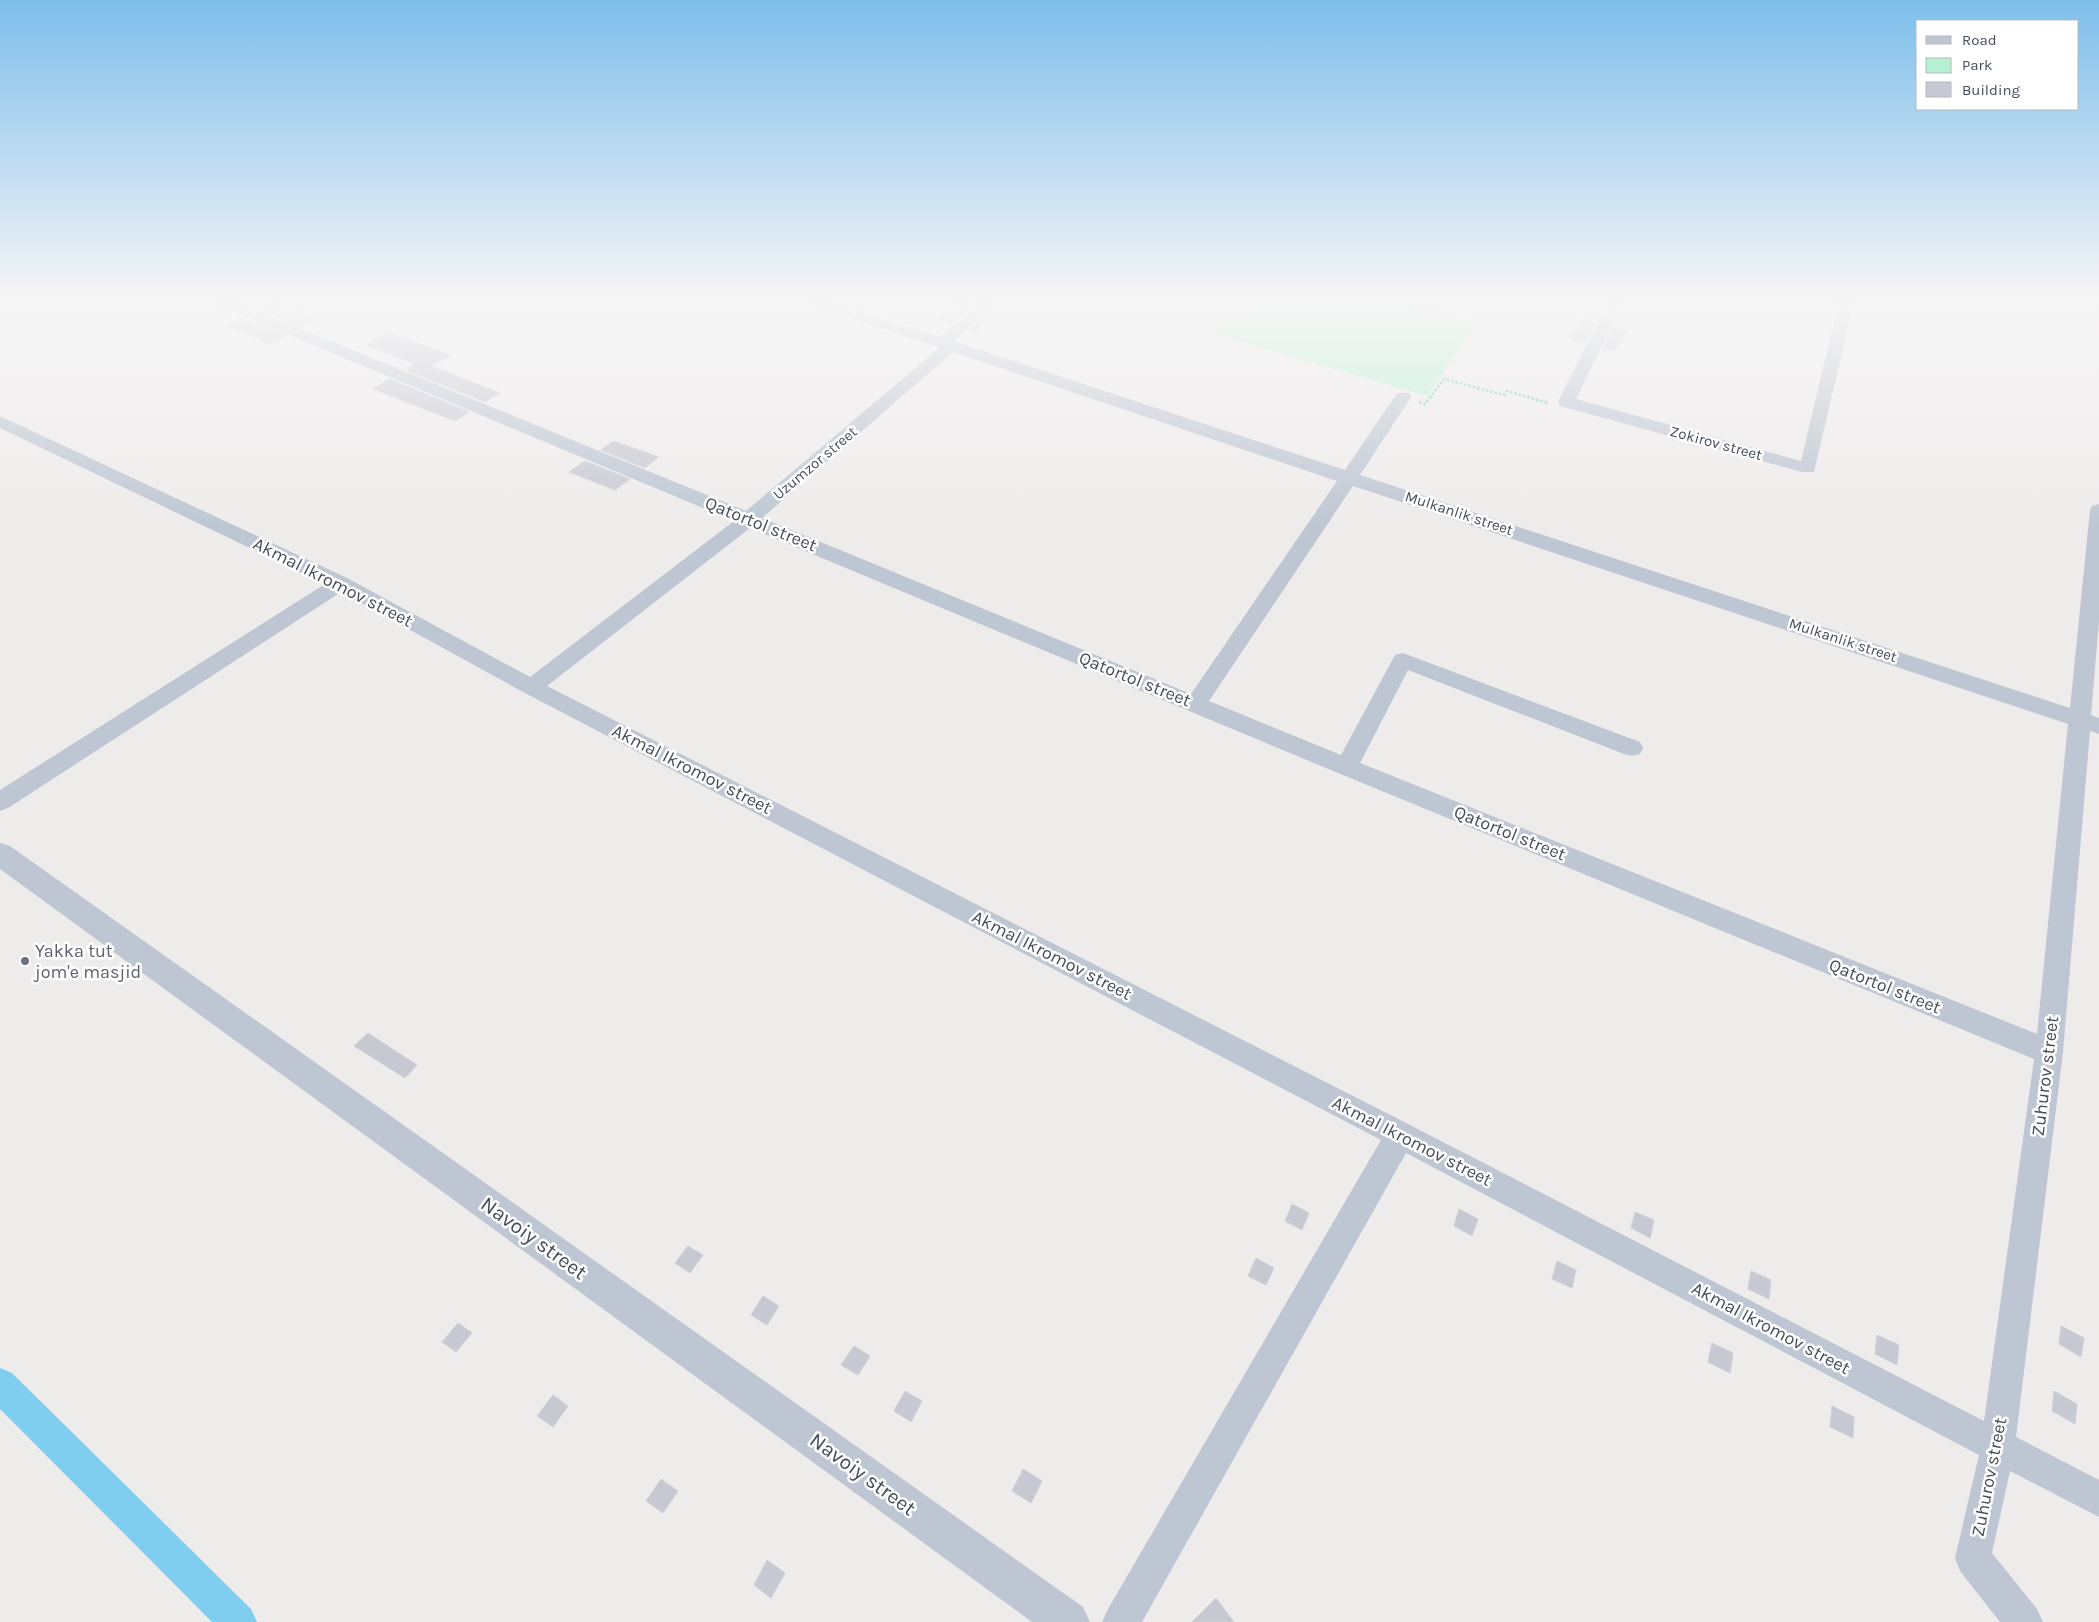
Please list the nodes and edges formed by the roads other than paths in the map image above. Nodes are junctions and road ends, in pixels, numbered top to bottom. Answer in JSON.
{"nodes":[{"id":1,"x":406,"y":378,"type":"edge"},
{"id":2,"x":915,"y":378,"type":"edge"},
{"id":3,"x":1053,"y":378,"type":"edge"},
{"id":4,"x":1578,"y":378,"type":"edge"},
{"id":5,"x":1829,"y":378,"type":"edge"},
{"id":6,"x":1403,"y":398,"type":"road end"},
{"id":7,"x":0,"y":421,"type":"edge"},
{"id":8,"x":1349,"y":476,"type":"junction"},
{"id":9,"x":2099,"y":510,"type":"edge"},
{"id":10,"x":749,"y":519,"type":"junction"},
{"id":11,"x":340,"y":583,"type":"junction"},
{"id":12,"x":531,"y":686,"type":"junction"},
{"id":13,"x":1196,"y":704,"type":"junction"},
{"id":14,"x":2090,"y":723,"type":"edge"},
{"id":15,"x":1632,"y":748,"type":"dead end"},
{"id":16,"x":1346,"y":767,"type":"junction"},
{"id":17,"x":0,"y":802,"type":"edge"},
{"id":18,"x":0,"y":854,"type":"edge"},
{"id":19,"x":2049,"y":1052,"type":"junction"},
{"id":20,"x":1400,"y":1135,"type":"junction"},
{"id":21,"x":1998,"y":1446,"type":"junction"},
{"id":22,"x":2099,"y":1499,"type":"edge"},
{"id":23,"x":1068,"y":1622,"type":"edge"},
{"id":24,"x":1121,"y":1622,"type":"edge"},
{"id":25,"x":2024,"y":1622,"type":"edge"}],
"edges":[{"from":1,"to":10,"type":"street","name":"Qatortol street"},
{"from":2,"to":10,"type":"street","name":"Uzumzor street"},
{"from":3,"to":8,"type":"street","name":"Mulkanlik street"},
{"from":4,"to":5,"type":"street","name":"Zokirov street"},
{"from":6,"to":8,"type":"street"},
{"from":7,"to":11,"type":"street","name":"Akmal Ikromov street"},
{"from":8,"to":13,"type":"street"},
{"from":8,"to":14,"type":"street","name":"Mulkanlik street"},
{"from":9,"to":14,"type":"street","name":"Zuhurov street"},
{"from":10,"to":12,"type":"street","name":"Uzumzor street"},
{"from":10,"to":13,"type":"street","name":"Qatortol street"},
{"from":11,"to":12,"type":"street","name":"Akmal Ikromov street"},
{"from":11,"to":17,"type":"street"},
{"from":12,"to":20,"type":"street","name":"Akmal Ikromov street"},
{"from":13,"to":16,"type":"street","name":"Qatortol street"},
{"from":14,"to":19,"type":"street","name":"Zuhurov street"},
{"from":15,"to":16,"type":"street"},
{"from":16,"to":19,"type":"street","name":"Qatortol street"},
{"from":18,"to":23,"type":"street","name":"Navoiy street"},
{"from":19,"to":21,"type":"street","name":"Zuhurov street"},
{"from":20,"to":21,"type":"street","name":"Akmal Ikromov street"},
{"from":20,"to":24,"type":"street"},
{"from":21,"to":22,"type":"street","name":"Akmal Ikromov street"},
{"from":21,"to":25,"type":"street","name":"Zuhurov street"}]}
